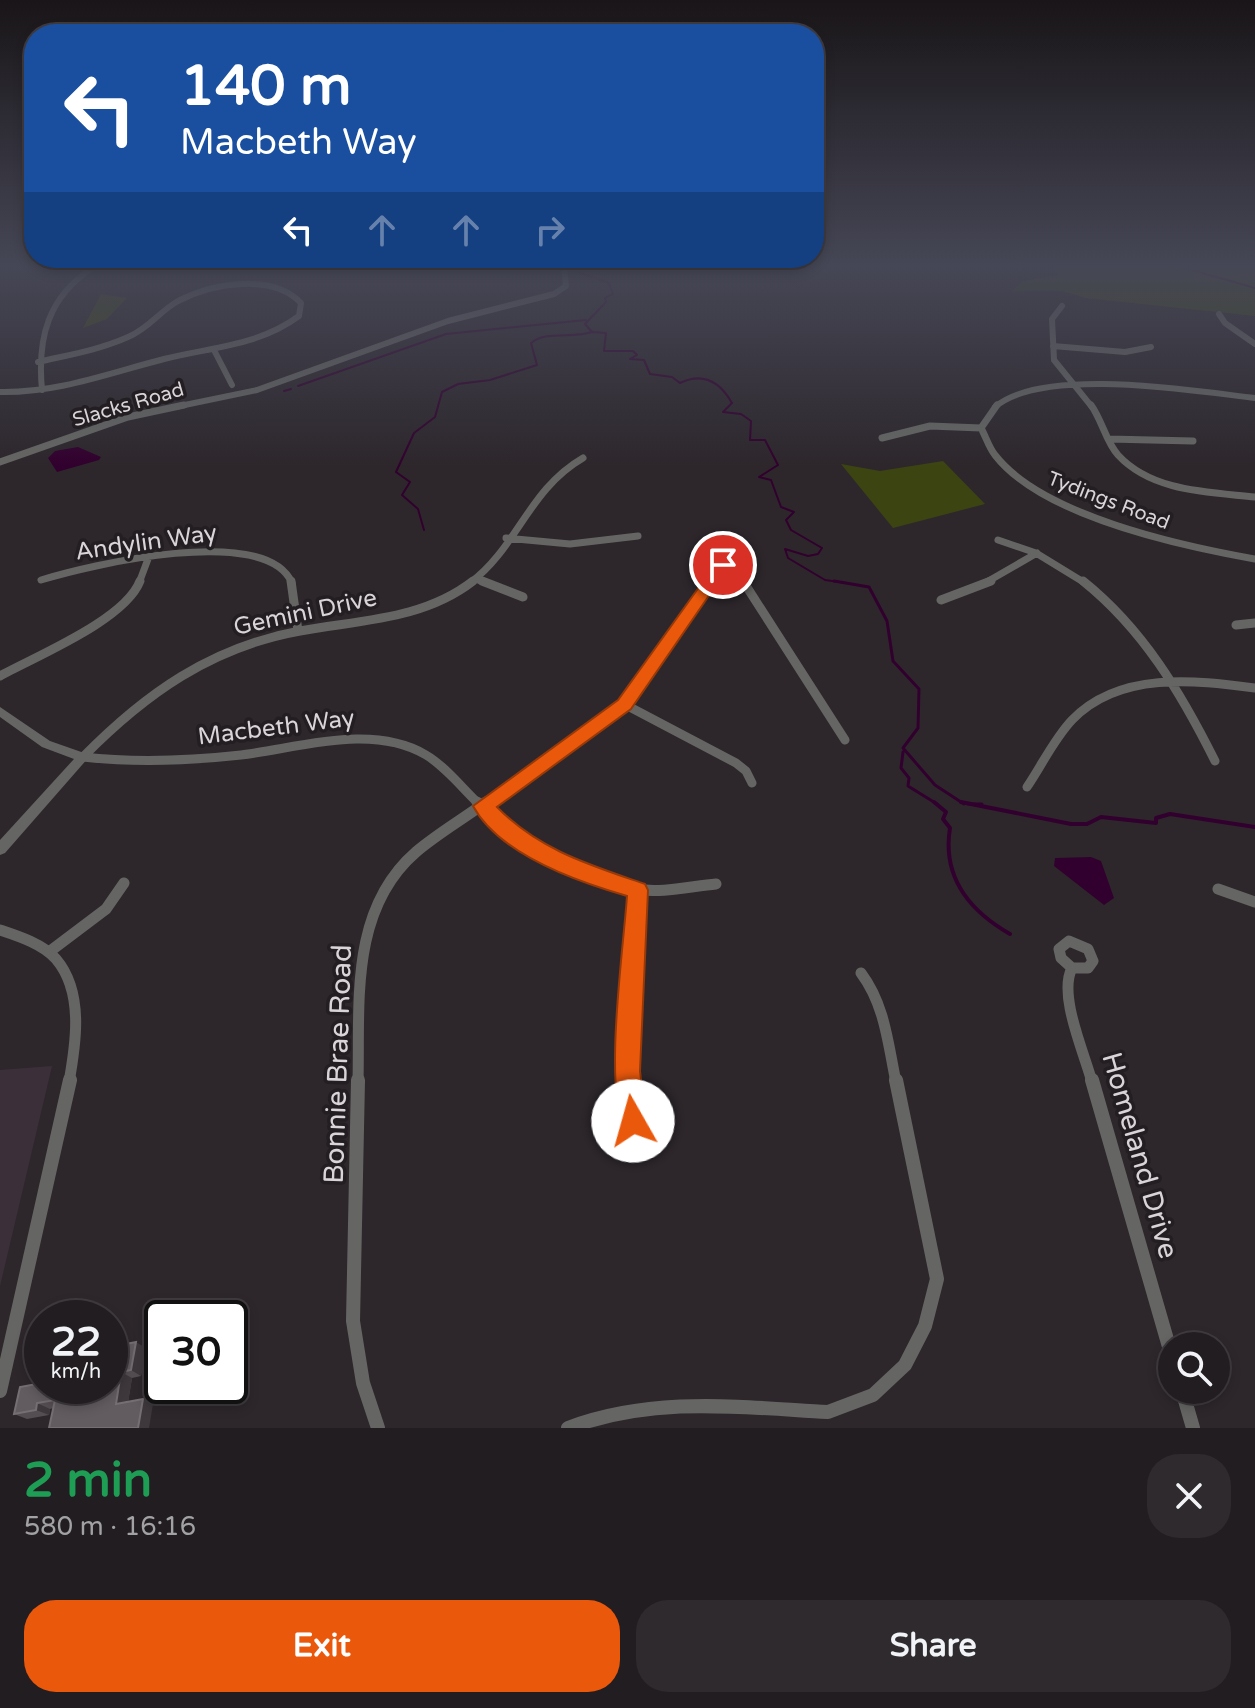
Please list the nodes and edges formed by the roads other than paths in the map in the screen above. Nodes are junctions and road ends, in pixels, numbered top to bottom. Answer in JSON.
{"nodes":[{"id":1,"x":45,"y":333,"type":"edge"},
{"id":2,"x":137,"y":333,"type":"edge"},
{"id":3,"x":268,"y":333,"type":"edge"},
{"id":4,"x":416,"y":333,"type":"edge"},
{"id":5,"x":1053,"y":333,"type":"edge"},
{"id":6,"x":1053,"y":346,"type":"junction"},
{"id":7,"x":1151,"y":347,"type":"dead end"},
{"id":8,"x":214,"y":350,"type":"junction"},
{"id":9,"x":38,"y":362,"type":"junction"},
{"id":10,"x":232,"y":385,"type":"dead end"},
{"id":11,"x":1073,"y":387,"type":"junction"},
{"id":12,"x":42,"y":390,"type":"junction"},
{"id":13,"x":0,"y":392,"type":"edge"},
{"id":14,"x":1255,"y":398,"type":"edge"},
{"id":15,"x":981,"y":428,"type":"junction"},
{"id":16,"x":882,"y":438,"type":"dead end"},
{"id":17,"x":1109,"y":439,"type":"junction"},
{"id":18,"x":1193,"y":441,"type":"dead end"},
{"id":19,"x":583,"y":458,"type":"dead end"},
{"id":20,"x":0,"y":462,"type":"edge"},
{"id":21,"x":1255,"y":497,"type":"edge"},
{"id":22,"x":638,"y":536,"type":"dead end"},
{"id":23,"x":506,"y":538,"type":"junction"},
{"id":24,"x":998,"y":540,"type":"dead end"},
{"id":25,"x":1037,"y":553,"type":"junction"},
{"id":26,"x":148,"y":559,"type":"junction"},
{"id":27,"x":1255,"y":559,"type":"edge"},
{"id":28,"x":41,"y":580,"type":"dead end"},
{"id":29,"x":478,"y":580,"type":"junction"},
{"id":30,"x":523,"y":597,"type":"dead end"},
{"id":31,"x":941,"y":600,"type":"dead end"},
{"id":32,"x":1255,"y":623,"type":"edge"},
{"id":33,"x":1236,"y":625,"type":"dead end"},
{"id":34,"x":298,"y":631,"type":"junction"},
{"id":35,"x":0,"y":676,"type":"edge"},
{"id":36,"x":1171,"y":682,"type":"junction"},
{"id":37,"x":1255,"y":688,"type":"edge"},
{"id":38,"x":624,"y":704,"type":"junction"},
{"id":39,"x":0,"y":711,"type":"edge"},
{"id":40,"x":845,"y":740,"type":"dead end"},
{"id":41,"x":83,"y":757,"type":"junction"},
{"id":42,"x":1215,"y":761,"type":"dead end"},
{"id":43,"x":752,"y":783,"type":"dead end"},
{"id":44,"x":1027,"y":787,"type":"dead end"},
{"id":45,"x":483,"y":806,"type":"junction"},
{"id":46,"x":0,"y":849,"type":"edge"},
{"id":47,"x":124,"y":883,"type":"dead end"},
{"id":48,"x":716,"y":884,"type":"dead end"},
{"id":49,"x":1218,"y":889,"type":"dead end"},
{"id":50,"x":638,"y":890,"type":"junction"},
{"id":51,"x":1255,"y":902,"type":"edge"},
{"id":52,"x":0,"y":930,"type":"edge"},
{"id":53,"x":49,"y":952,"type":"junction"},
{"id":54,"x":1072,"y":968,"type":"dead end"},
{"id":55,"x":861,"y":973,"type":"dead end"},
{"id":56,"x":633,"y":1121,"type":"dead end"},
{"id":57,"x":1165,"y":1332,"type":"edge"},
{"id":58,"x":0,"y":1391,"type":"edge"},
{"id":59,"x":1186,"y":1404,"type":"edge"},
{"id":60,"x":378,"y":1428,"type":"edge"},
{"id":61,"x":568,"y":1428,"type":"edge"},
{"id":62,"x":1193,"y":1428,"type":"edge"}],
"edges":[{"from":1,"to":9,"type":"street"},
{"from":2,"to":9,"type":"street"},
{"from":3,"to":8,"type":"street"},
{"from":4,"to":20,"type":"street","name":"Slacks Road"},
{"from":5,"to":6,"type":"street"},
{"from":6,"to":7,"type":"street"},
{"from":6,"to":11,"type":"street"},
{"from":8,"to":10,"type":"street"},
{"from":8,"to":12,"type":"street"},
{"from":9,"to":12,"type":"street"},
{"from":11,"to":14,"type":"street"},
{"from":11,"to":15,"type":"street"},
{"from":11,"to":17,"type":"street"},
{"from":12,"to":13,"type":"street"},
{"from":15,"to":16,"type":"street"},
{"from":15,"to":27,"type":"street","name":"Tydings Road"},
{"from":17,"to":18,"type":"street"},
{"from":17,"to":21,"type":"street"},
{"from":19,"to":23,"type":"street","name":"Gemini Drive"},
{"from":22,"to":23,"type":"street"},
{"from":23,"to":29,"type":"street","name":"Gemini Drive"},
{"from":24,"to":25,"type":"street"},
{"from":25,"to":31,"type":"street"},
{"from":25,"to":36,"type":"street"},
{"from":26,"to":28,"type":"street","name":"Andylin Way"},
{"from":26,"to":34,"type":"street","name":"Andylin Way"},
{"from":26,"to":35,"type":"street"},
{"from":29,"to":30,"type":"street"},
{"from":29,"to":34,"type":"street","name":"Gemini Drive"},
{"from":32,"to":33,"type":"street"},
{"from":34,"to":41,"type":"street","name":"Gemini Drive"},
{"from":36,"to":37,"type":"street"},
{"from":36,"to":42,"type":"street"},
{"from":36,"to":44,"type":"street"},
{"from":38,"to":40,"type":"street","name":"Bonnie Brae Road"},
{"from":38,"to":43,"type":"street"},
{"from":38,"to":45,"type":"street","name":"Bonnie Brae Road"},
{"from":39,"to":41,"type":"street","name":"Macbeth Way"},
{"from":41,"to":45,"type":"street","name":"Macbeth Way"},
{"from":41,"to":46,"type":"street","name":"Gemini Drive"},
{"from":45,"to":50,"type":"street","name":"Macbeth Way"},
{"from":45,"to":60,"type":"street","name":"Bonnie Brae Road"},
{"from":47,"to":53,"type":"street"},
{"from":48,"to":50,"type":"street","name":"Macbeth Way"},
{"from":49,"to":51,"type":"street"},
{"from":50,"to":56,"type":"street"},
{"from":52,"to":53,"type":"street"},
{"from":53,"to":58,"type":"street"},
{"from":54,"to":57,"type":"street","name":"Homeland Drive"},
{"from":55,"to":61,"type":"street"},
{"from":59,"to":62,"type":"street"}]}
